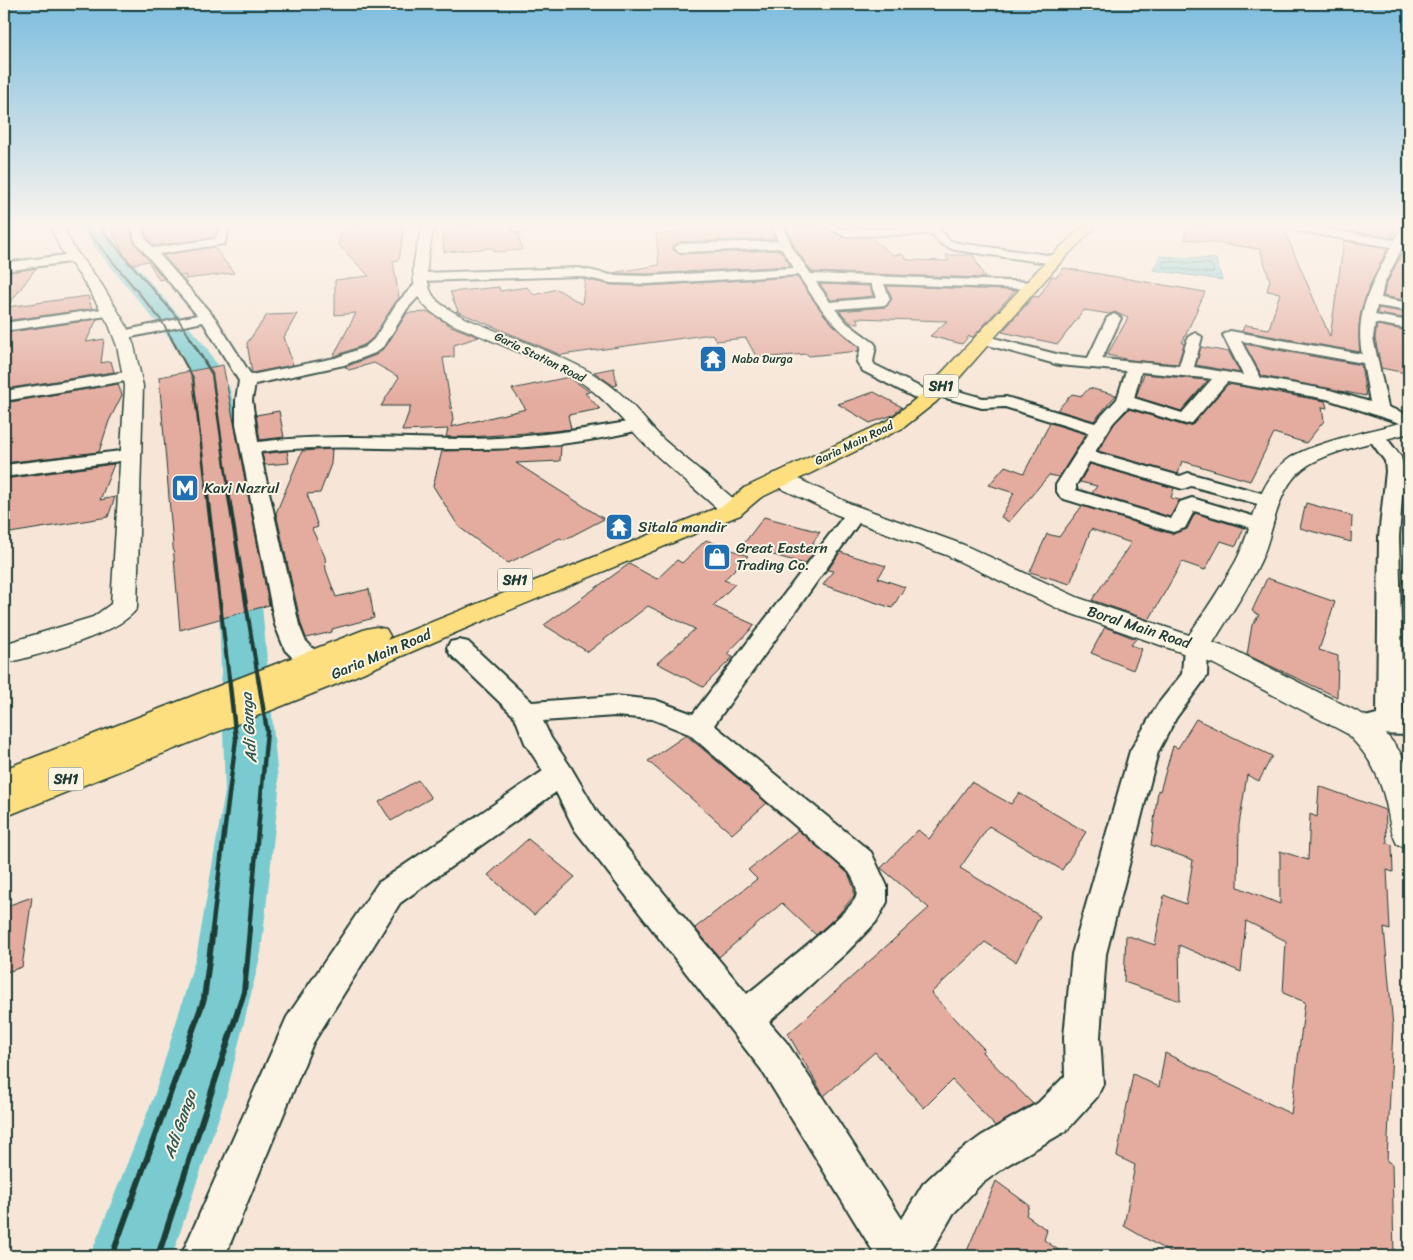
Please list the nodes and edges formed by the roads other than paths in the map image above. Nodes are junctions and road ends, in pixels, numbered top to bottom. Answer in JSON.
{"nodes":[{"id":1,"x":94,"y":286,"type":"edge"},
{"id":2,"x":180,"y":286,"type":"edge"},
{"id":3,"x":417,"y":286,"type":"edge"},
{"id":4,"x":423,"y":286,"type":"edge"},
{"id":5,"x":814,"y":286,"type":"edge"},
{"id":6,"x":879,"y":286,"type":"edge"},
{"id":7,"x":1031,"y":286,"type":"edge"},
{"id":8,"x":1378,"y":286,"type":"edge"},
{"id":9,"x":1374,"y":301,"type":"junction"},
{"id":10,"x":827,"y":306,"type":"junction"},
{"id":11,"x":1409,"y":307,"type":"edge"},
{"id":12,"x":110,"y":312,"type":"junction"},
{"id":13,"x":206,"y":317,"type":"junction"},
{"id":14,"x":1114,"y":318,"type":"dead end"},
{"id":15,"x":1368,"y":318,"type":"junction"},
{"id":16,"x":1409,"y":325,"type":"edge"},
{"id":17,"x":4,"y":327,"type":"edge"},
{"id":18,"x":122,"y":335,"type":"junction"},
{"id":19,"x":1195,"y":337,"type":"dead end"},
{"id":20,"x":982,"y":339,"type":"junction"},
{"id":21,"x":1370,"y":360,"type":"junction"},
{"id":22,"x":1093,"y":363,"type":"junction"},
{"id":23,"x":1135,"y":367,"type":"junction"},
{"id":24,"x":1185,"y":371,"type":"junction"},
{"id":25,"x":132,"y":376,"type":"junction"},
{"id":26,"x":1223,"y":376,"type":"junction"},
{"id":27,"x":247,"y":381,"type":"junction"},
{"id":28,"x":1255,"y":382,"type":"junction"},
{"id":29,"x":933,"y":394,"type":"junction"},
{"id":30,"x":4,"y":396,"type":"edge"},
{"id":31,"x":1125,"y":401,"type":"junction"},
{"id":32,"x":1380,"y":410,"type":"junction"},
{"id":33,"x":1409,"y":422,"type":"edge"},
{"id":34,"x":638,"y":425,"type":"junction"},
{"id":35,"x":1409,"y":427,"type":"edge"},
{"id":36,"x":1099,"y":430,"type":"junction"},
{"id":37,"x":1376,"y":436,"type":"junction"},
{"id":38,"x":250,"y":448,"type":"junction"},
{"id":39,"x":129,"y":455,"type":"junction"},
{"id":40,"x":1085,"y":455,"type":"junction"},
{"id":41,"x":9,"y":473,"type":"edge"},
{"id":42,"x":780,"y":479,"type":"junction"},
{"id":43,"x":1269,"y":501,"type":"junction"},
{"id":44,"x":726,"y":504,"type":"junction"},
{"id":45,"x":856,"y":513,"type":"junction"},
{"id":46,"x":1262,"y":525,"type":"junction"},
{"id":47,"x":1196,"y":647,"type":"junction"},
{"id":48,"x":459,"y":648,"type":"dead end"},
{"id":49,"x":4,"y":654,"type":"edge"},
{"id":50,"x":319,"y":670,"type":"junction"},
{"id":51,"x":526,"y":712,"type":"junction"},
{"id":52,"x":1400,"y":724,"type":"edge"},
{"id":53,"x":1357,"y":725,"type":"junction"},
{"id":54,"x":698,"y":727,"type":"junction"},
{"id":55,"x":127,"y":744,"type":"junction"},
{"id":56,"x":560,"y":774,"type":"junction"},
{"id":57,"x":4,"y":783,"type":"edge"},
{"id":58,"x":4,"y":803,"type":"edge"},
{"id":59,"x":1409,"y":834,"type":"edge"},
{"id":60,"x":745,"y":1019,"type":"junction"},
{"id":61,"x":203,"y":1256,"type":"edge"},
{"id":62,"x":901,"y":1256,"type":"edge"},
{"id":63,"x":905,"y":1256,"type":"edge"}],
"edges":[{"from":1,"to":12,"type":"main road"},
{"from":2,"to":13,"type":"street"},
{"from":3,"to":27,"type":"street"},
{"from":4,"to":34,"type":"main road","name":"Garia Station Road"},
{"from":5,"to":10,"type":"street"},
{"from":6,"to":10,"type":"street"},
{"from":7,"to":20,"type":"main road","name":"Garia Main Road","number":"SH1"},
{"from":8,"to":9,"type":"street"},
{"from":9,"to":11,"type":"street"},
{"from":9,"to":15,"type":"street"},
{"from":10,"to":29,"type":"street"},
{"from":12,"to":17,"type":"street"},
{"from":12,"to":18,"type":"main road"},
{"from":13,"to":18,"type":"street"},
{"from":13,"to":27,"type":"street"},
{"from":14,"to":22,"type":"street"},
{"from":15,"to":16,"type":"street"},
{"from":15,"to":21,"type":"street"},
{"from":18,"to":25,"type":"main road"},
{"from":19,"to":24,"type":"street"},
{"from":20,"to":22,"type":"street"},
{"from":20,"to":29,"type":"main road","name":"Garia Main Road","number":"SH1"},
{"from":21,"to":28,"type":"street"},
{"from":21,"to":32,"type":"street"},
{"from":22,"to":23,"type":"street"},
{"from":23,"to":24,"type":"street"},
{"from":23,"to":31,"type":"street"},
{"from":24,"to":26,"type":"street"},
{"from":25,"to":30,"type":"street"},
{"from":25,"to":39,"type":"main road"},
{"from":26,"to":28,"type":"street"},
{"from":26,"to":31,"type":"street"},
{"from":27,"to":38,"type":"street"},
{"from":28,"to":32,"type":"street"},
{"from":29,"to":36,"type":"street"},
{"from":29,"to":42,"type":"main road","name":"Garia Main Road","number":"SH1"},
{"from":31,"to":36,"type":"street"},
{"from":32,"to":33,"type":"street"},
{"from":34,"to":38,"type":"street"},
{"from":34,"to":44,"type":"main road","name":"Garia Station Road"},
{"from":35,"to":37,"type":"main road","name":"Boral Main Road"},
{"from":36,"to":40,"type":"street"},
{"from":37,"to":43,"type":"main road","name":"Boral Main Road"},
{"from":37,"to":52,"type":"street"},
{"from":38,"to":50,"type":"street"},
{"from":39,"to":41,"type":"street"},
{"from":39,"to":49,"type":"main road"},
{"from":40,"to":43,"type":"street"},
{"from":40,"to":46,"type":"street"},
{"from":42,"to":44,"type":"main road","name":"Garia Main Road","number":"SH1"},
{"from":42,"to":45,"type":"main road","name":"Boral Main Road"},
{"from":43,"to":46,"type":"main road","name":"Boral Main Road"},
{"from":44,"to":50,"type":"main road","name":"Garia Main Road","number":"SH1"},
{"from":45,"to":47,"type":"main road","name":"Boral Main Road"},
{"from":45,"to":54,"type":"street"},
{"from":46,"to":47,"type":"main road","name":"Boral Main Road"},
{"from":47,"to":53,"type":"main road"},
{"from":47,"to":63,"type":"street"},
{"from":48,"to":51,"type":"street"},
{"from":50,"to":55,"type":"main road","name":"Garia Main Road","number":"SH1"},
{"from":51,"to":54,"type":"street"},
{"from":51,"to":56,"type":"street"},
{"from":52,"to":53,"type":"street"},
{"from":53,"to":59,"type":"main road"},
{"from":54,"to":60,"type":"street"},
{"from":55,"to":57,"type":"main road","name":"Garia Main Road","number":"SH1"},
{"from":55,"to":58,"type":"main road","name":"Garia Main Road","number":"SH1"},
{"from":56,"to":60,"type":"street"},
{"from":56,"to":61,"type":"street"},
{"from":60,"to":62,"type":"street"}]}
